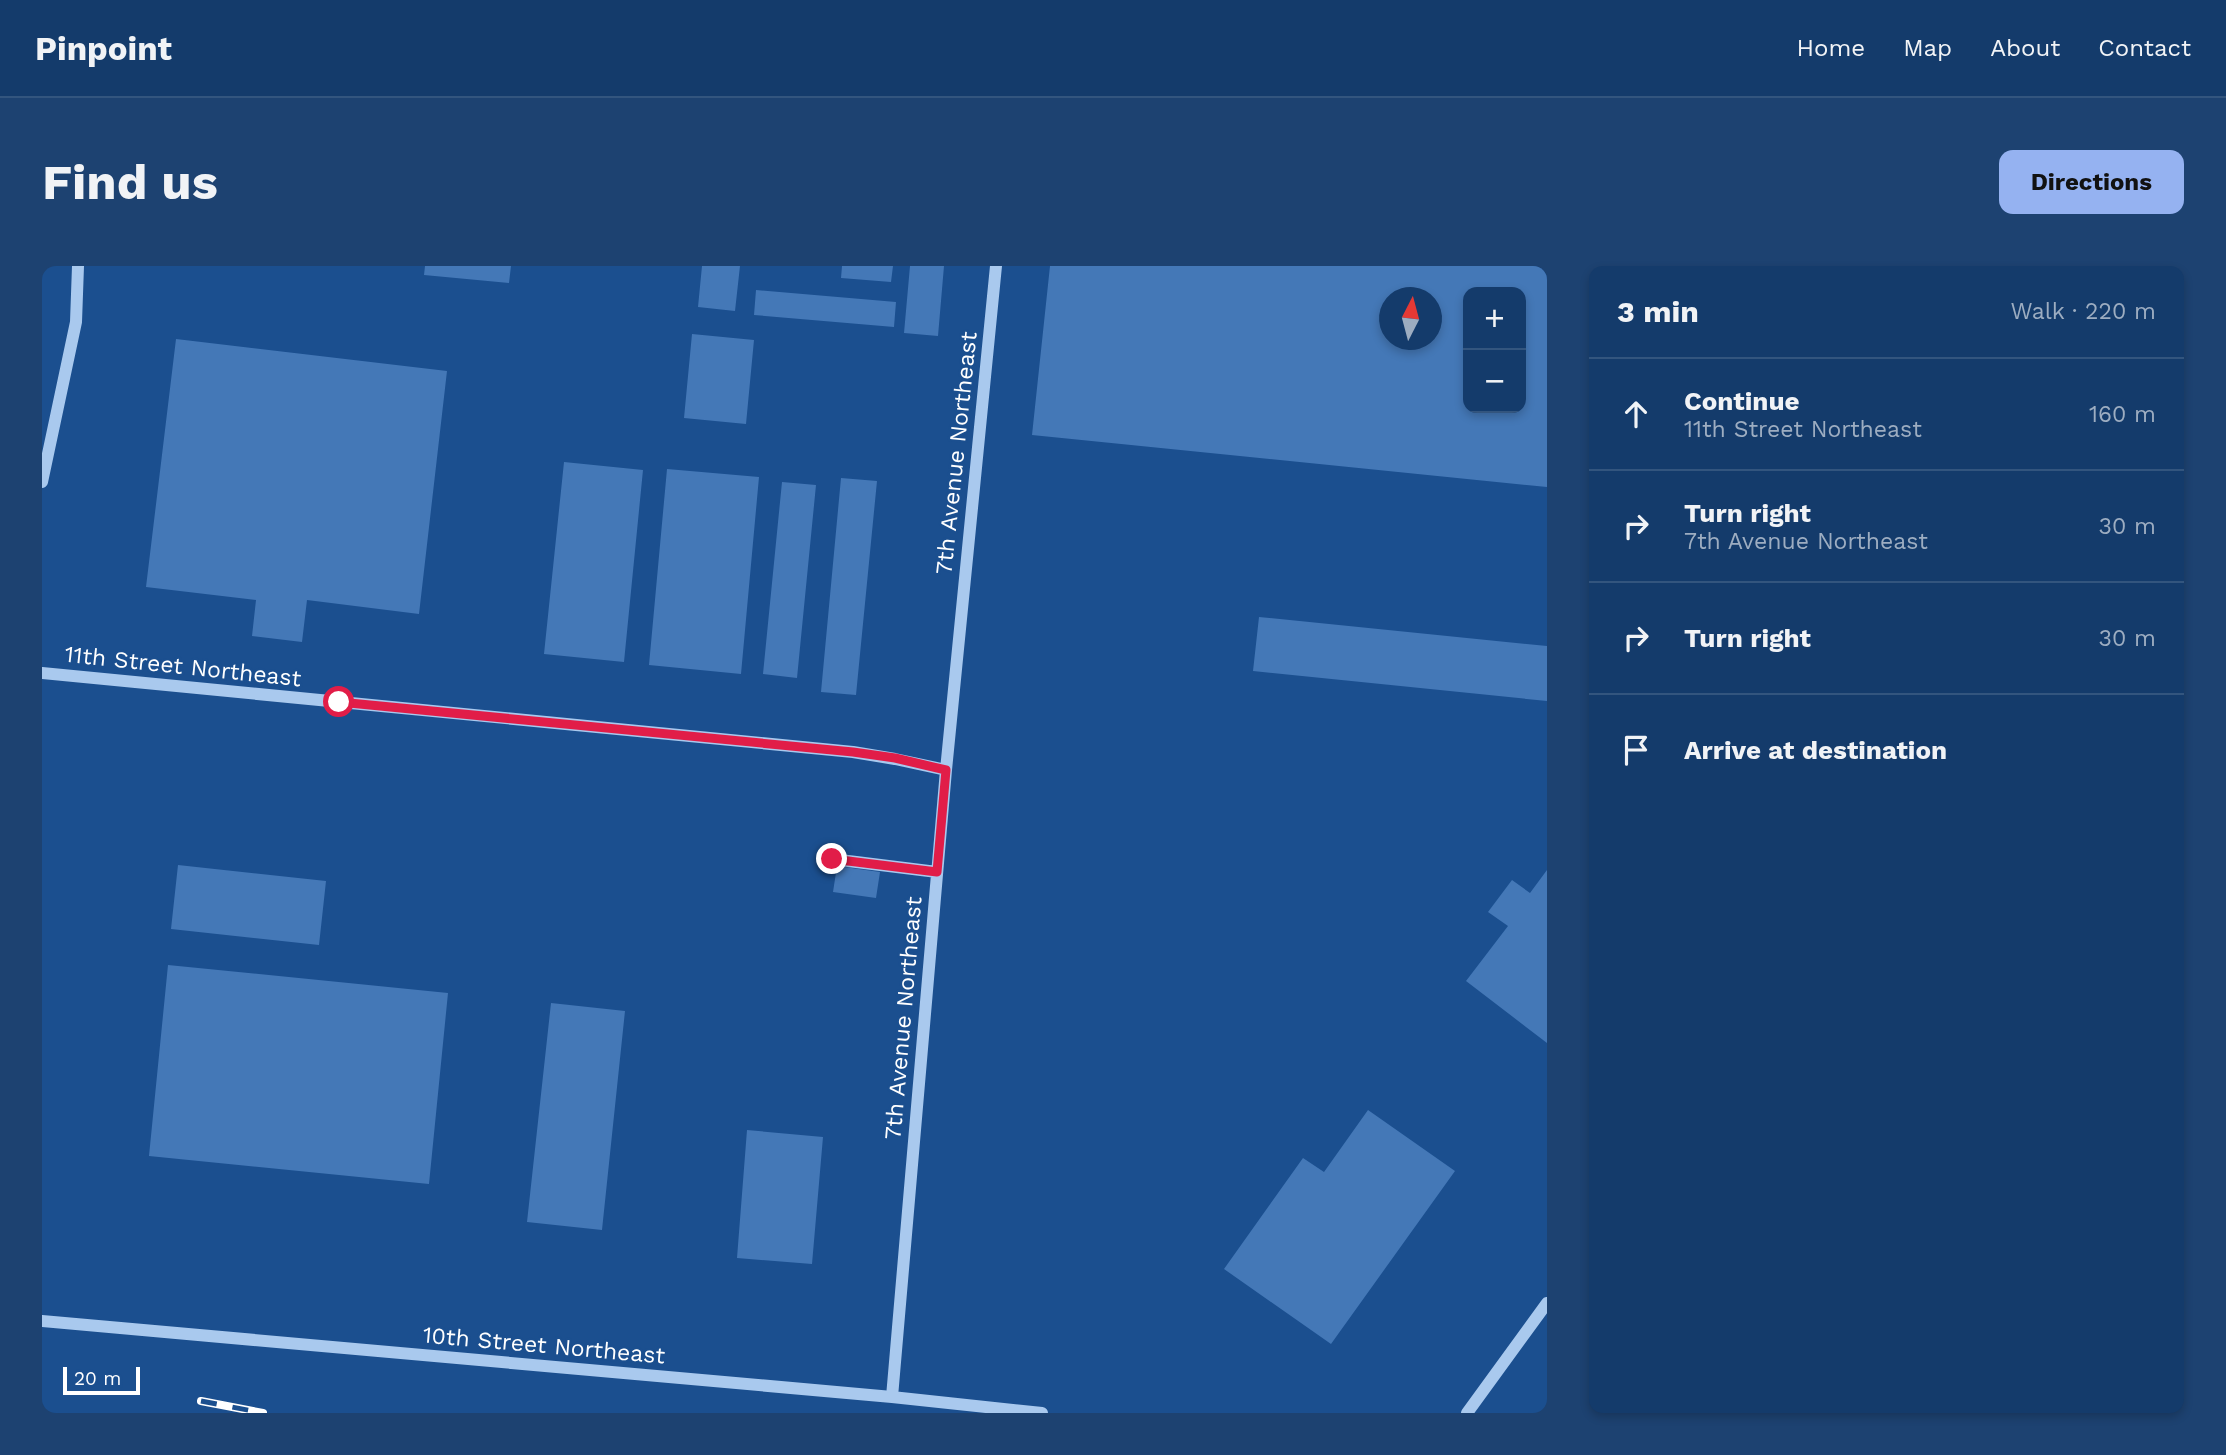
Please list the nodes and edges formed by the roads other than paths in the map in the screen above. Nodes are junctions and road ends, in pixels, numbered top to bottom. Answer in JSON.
{"nodes":[{"id":1,"x":78,"y":266,"type":"edge"},
{"id":2,"x":996,"y":266,"type":"edge"},
{"id":3,"x":42,"y":482,"type":"edge"},
{"id":4,"x":42,"y":673,"type":"edge"},
{"id":5,"x":946,"y":770,"type":"junction"},
{"id":6,"x":832,"y":859,"type":"dead end"},
{"id":7,"x":937,"y":872,"type":"junction"},
{"id":8,"x":1547,"y":1303,"type":"edge"},
{"id":9,"x":42,"y":1321,"type":"edge"},
{"id":10,"x":892,"y":1397,"type":"junction"},
{"id":11,"x":1042,"y":1413,"type":"edge"},
{"id":12,"x":1467,"y":1413,"type":"edge"}],
"edges":[{"from":1,"to":3,"type":"street"},
{"from":2,"to":5,"type":"street","name":"7th Avenue Northeast"},
{"from":4,"to":5,"type":"street","name":"11th Street Northeast"},
{"from":5,"to":7,"type":"street","name":"7th Avenue Northeast"},
{"from":6,"to":7,"type":"street"},
{"from":7,"to":10,"type":"street","name":"7th Avenue Northeast"},
{"from":8,"to":12,"type":"street"},
{"from":9,"to":10,"type":"street","name":"10th Street Northeast"},
{"from":10,"to":11,"type":"street","name":"10th Street Northeast"}]}
